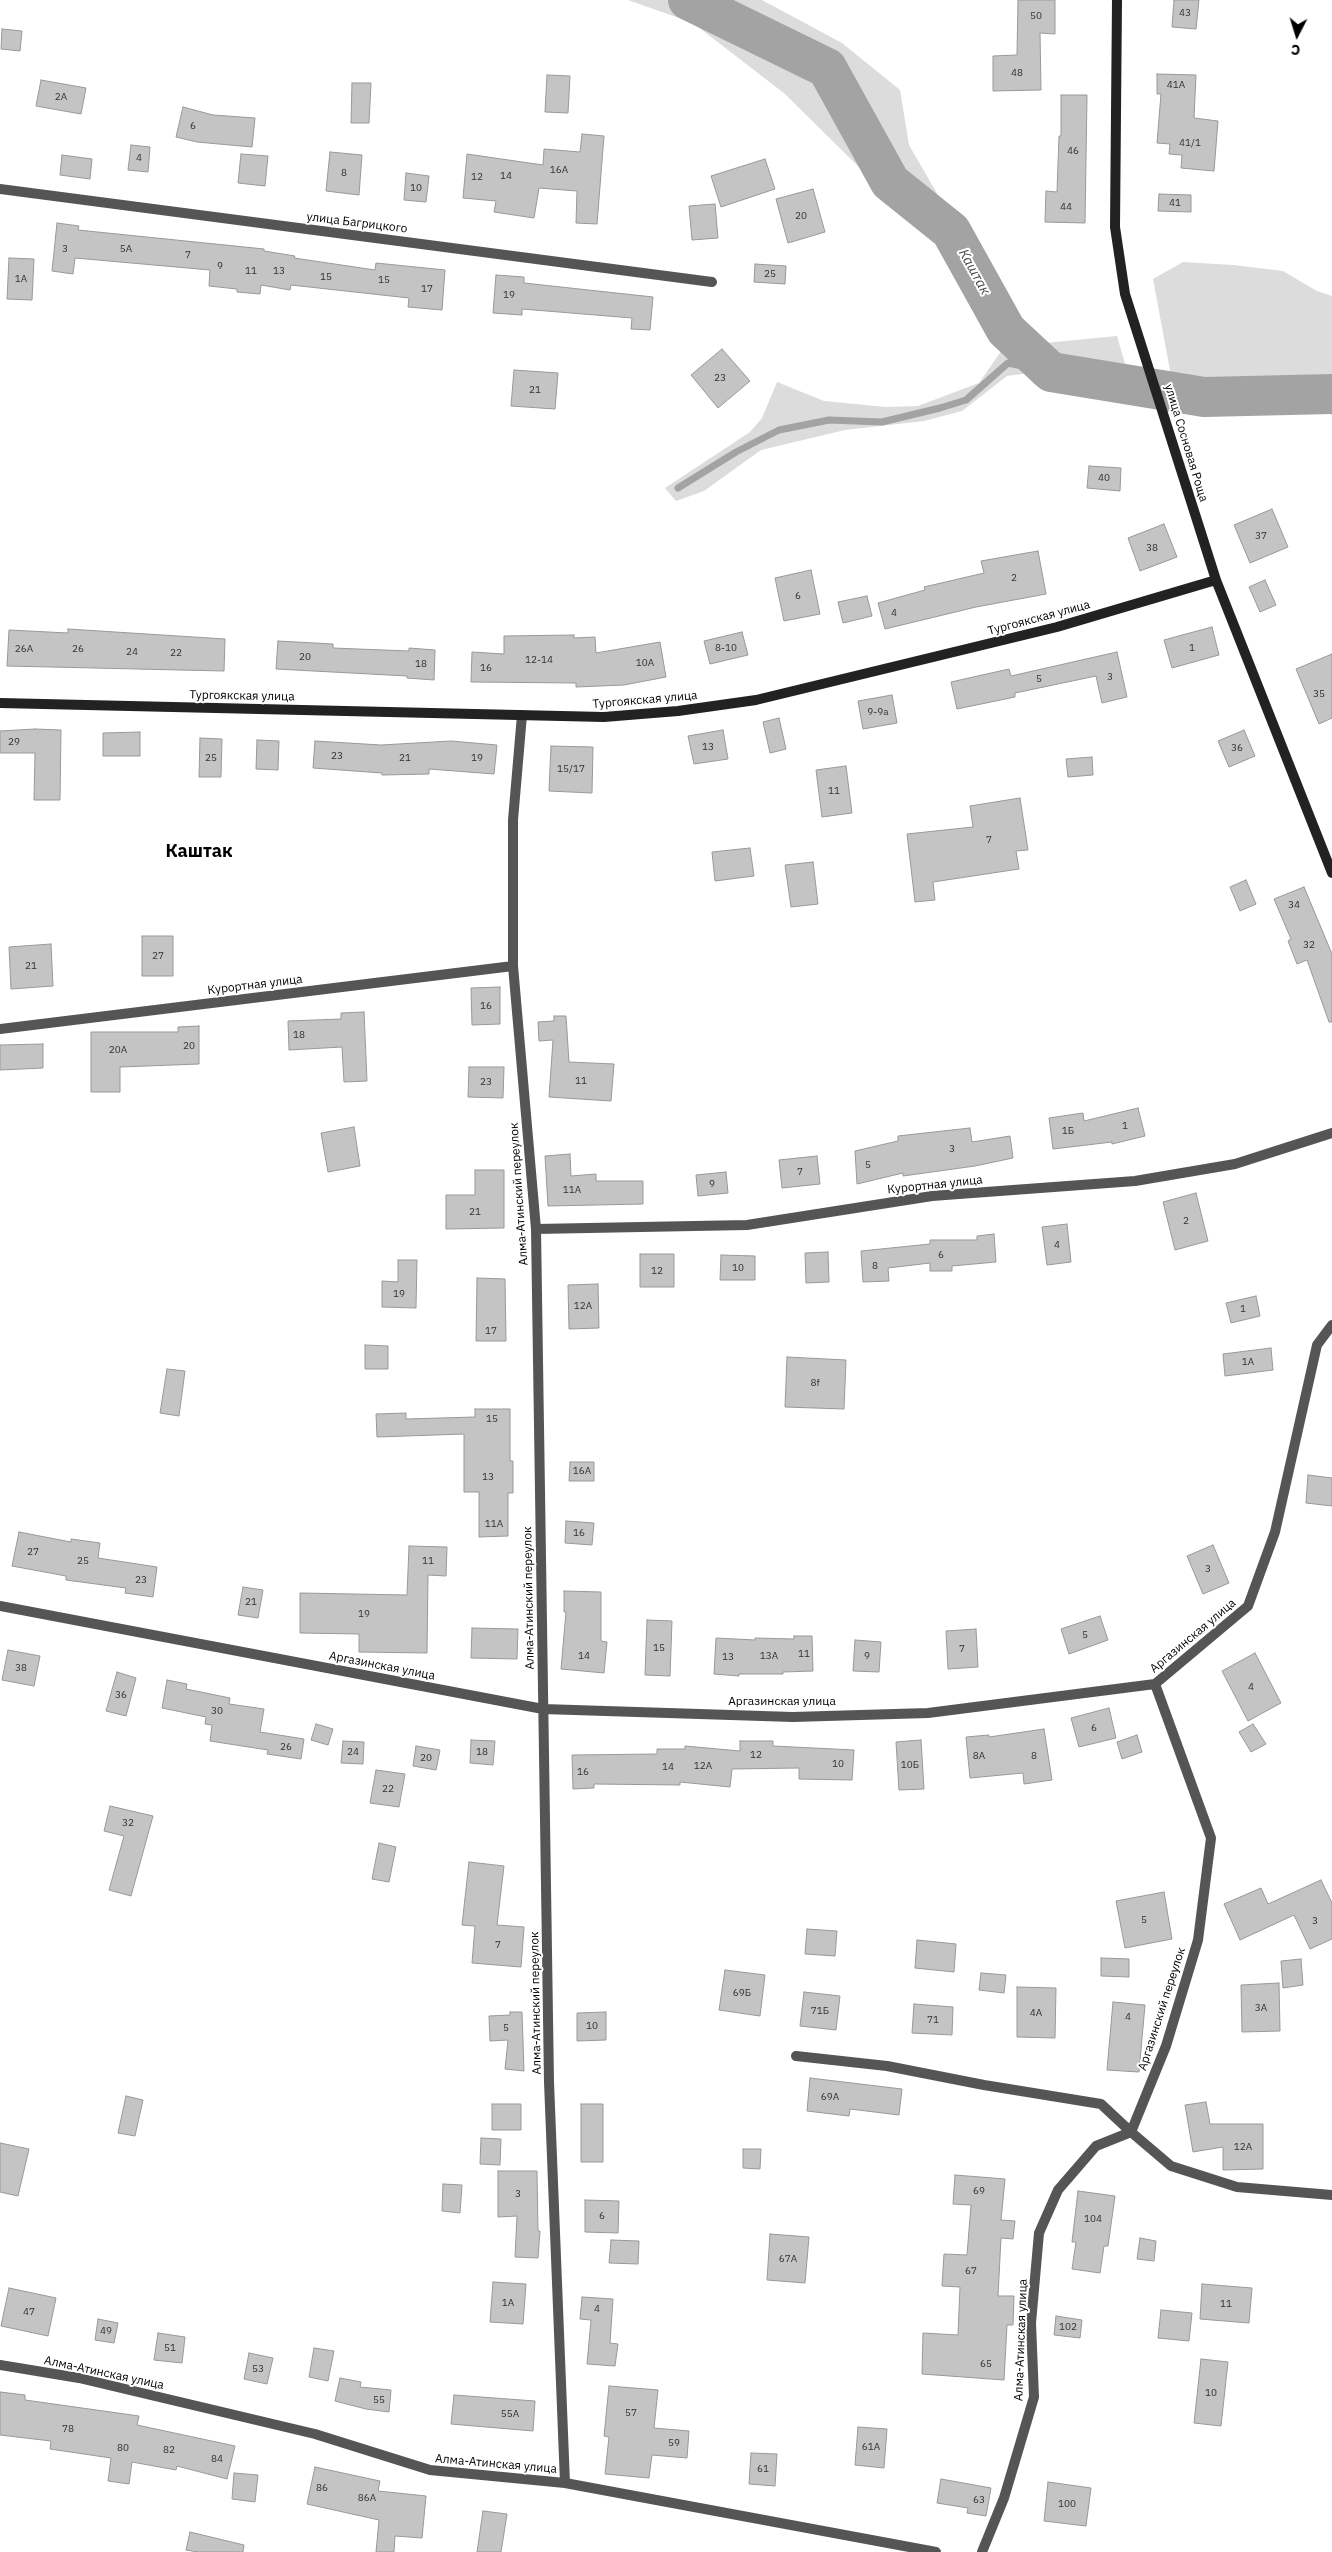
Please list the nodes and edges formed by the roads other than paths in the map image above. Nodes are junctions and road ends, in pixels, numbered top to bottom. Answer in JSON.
{"nodes":[{"id":1,"x":1116,"y":0,"type":"edge"},
{"id":2,"x":0,"y":189,"type":"edge"},
{"id":3,"x":712,"y":282,"type":"dead end"},
{"id":4,"x":1216,"y":580,"type":"junction"},
{"id":5,"x":0,"y":703,"type":"edge"},
{"id":6,"x":522,"y":715,"type":"junction"},
{"id":7,"x":1332,"y":874,"type":"edge"},
{"id":8,"x":513,"y":966,"type":"junction"},
{"id":9,"x":0,"y":1029,"type":"edge"},
{"id":10,"x":1332,"y":1132,"type":"edge"},
{"id":11,"x":536,"y":1229,"type":"junction"},
{"id":12,"x":1332,"y":1325,"type":"edge"},
{"id":13,"x":0,"y":1606,"type":"edge"},
{"id":14,"x":1155,"y":1684,"type":"junction"},
{"id":15,"x":544,"y":1709,"type":"junction"},
{"id":16,"x":796,"y":2056,"type":"dead end"},
{"id":17,"x":1131,"y":2132,"type":"junction"},
{"id":18,"x":1332,"y":2195,"type":"edge"},
{"id":19,"x":0,"y":2365,"type":"edge"},
{"id":20,"x":565,"y":2483,"type":"junction"},
{"id":21,"x":936,"y":2552,"type":"edge"},
{"id":22,"x":982,"y":2552,"type":"edge"}],
"edges":[{"from":1,"to":4,"type":"main road","name":"улица Сосновая Роща"},
{"from":2,"to":3,"type":"street","name":"улица Багрицкого"},
{"from":4,"to":6,"type":"main road","name":"Тургоякская улица"},
{"from":4,"to":7,"type":"main road","name":"улица Сосновая Роща"},
{"from":5,"to":6,"type":"main road","name":"Тургоякская улица"},
{"from":6,"to":8,"type":"street","name":"Алма-Атинский переулок"},
{"from":8,"to":9,"type":"street","name":"Курортная улица"},
{"from":8,"to":11,"type":"street","name":"Алма-Атинский переулок"},
{"from":10,"to":11,"type":"street","name":"Курортная улица"},
{"from":11,"to":15,"type":"street","name":"Алма-Атинский переулок"},
{"from":12,"to":14,"type":"street","name":"Аргазинская улица"},
{"from":13,"to":15,"type":"street","name":"Аргазинская улица"},
{"from":14,"to":15,"type":"street","name":"Аргазинская улица"},
{"from":14,"to":17,"type":"street","name":"Аргазинский переулок"},
{"from":15,"to":20,"type":"street","name":"Алма-Атинский переулок"},
{"from":16,"to":17,"type":"street"},
{"from":17,"to":18,"type":"street"},
{"from":17,"to":22,"type":"street","name":"Алма-Атинская улица"},
{"from":19,"to":20,"type":"street","name":"Алма-Атинская улица"},
{"from":20,"to":21,"type":"street","name":"Алма-Атинская улица"}]}
